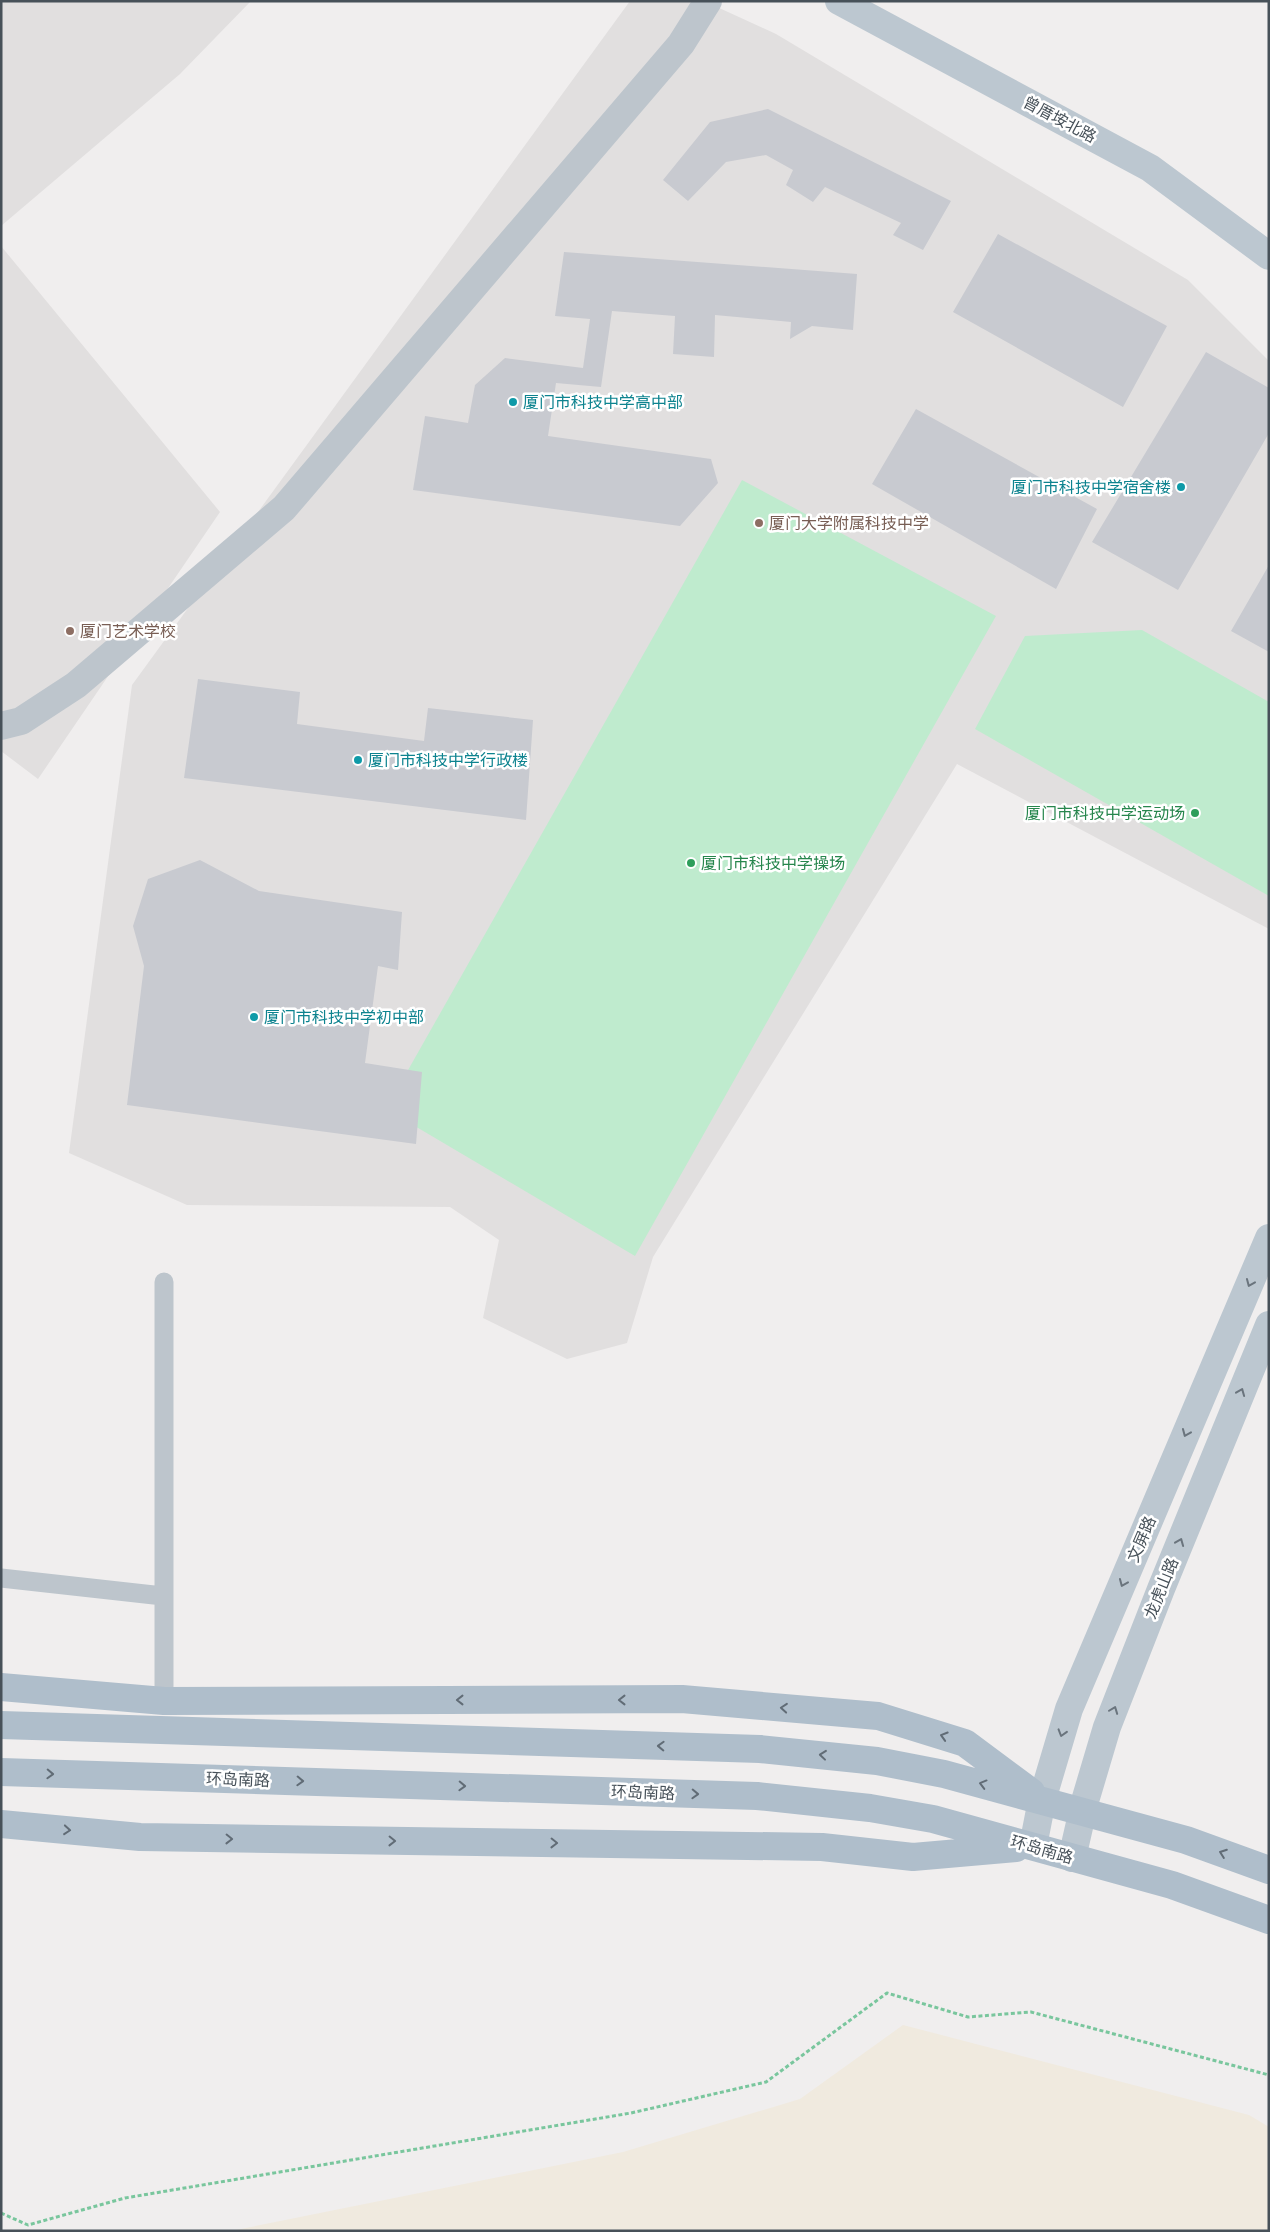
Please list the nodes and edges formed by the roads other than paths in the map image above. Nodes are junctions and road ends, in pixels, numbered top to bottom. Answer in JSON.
{"nodes":[{"id":1,"x":708,"y":1,"type":"edge"},
{"id":2,"x":839,"y":1,"type":"edge"},
{"id":3,"x":1269,"y":256,"type":"edge"},
{"id":4,"x":1,"y":726,"type":"edge"},
{"id":5,"x":1269,"y":1238,"type":"edge"},
{"id":6,"x":164,"y":1282,"type":"dead end"},
{"id":7,"x":1269,"y":1325,"type":"edge"},
{"id":8,"x":1,"y":1578,"type":"edge"},
{"id":9,"x":163,"y":1596,"type":"junction"},
{"id":10,"x":1,"y":1687,"type":"edge"},
{"id":11,"x":164,"y":1701,"type":"junction"},
{"id":12,"x":1,"y":1725,"type":"edge"},
{"id":13,"x":1,"y":1772,"type":"edge"},
{"id":14,"x":1042,"y":1800,"type":"junction"},
{"id":15,"x":1082,"y":1811,"type":"junction"},
{"id":16,"x":1,"y":1824,"type":"edge"},
{"id":17,"x":1033,"y":1846,"type":"junction"},
{"id":18,"x":1072,"y":1858,"type":"junction"},
{"id":19,"x":1269,"y":1870,"type":"edge"},
{"id":20,"x":1269,"y":1920,"type":"edge"}],
"edges":[{"from":1,"to":4,"type":"street"},
{"from":2,"to":3,"type":"main road","name":"曾厝垵北路"},
{"from":5,"to":14,"type":"main road","name":"文屏路","one_way":true},
{"from":6,"to":9,"type":"lane"},
{"from":15,"to":7,"type":"main road","name":"龙虎山路","one_way":true},
{"from":8,"to":9,"type":"lane"},
{"from":9,"to":11,"type":"lane"},
{"from":10,"to":11,"type":"main road"},
{"from":14,"to":11,"type":"main road","one_way":true},
{"from":14,"to":12,"type":"main road","one_way":true},
{"from":13,"to":17,"type":"main road","name":"环岛南路","one_way":true},
{"from":14,"to":15,"type":"main road"},
{"from":14,"to":17,"type":"main road","name":"文屏路"},
{"from":15,"to":18,"type":"main road","name":"龙虎山路"},
{"from":19,"to":15,"type":"main road","one_way":true},
{"from":16,"to":17,"type":"main road","one_way":true},
{"from":17,"to":18,"type":"main road","name":"环岛南路"},
{"from":18,"to":20,"type":"main road","name":"环岛南路"}]}
